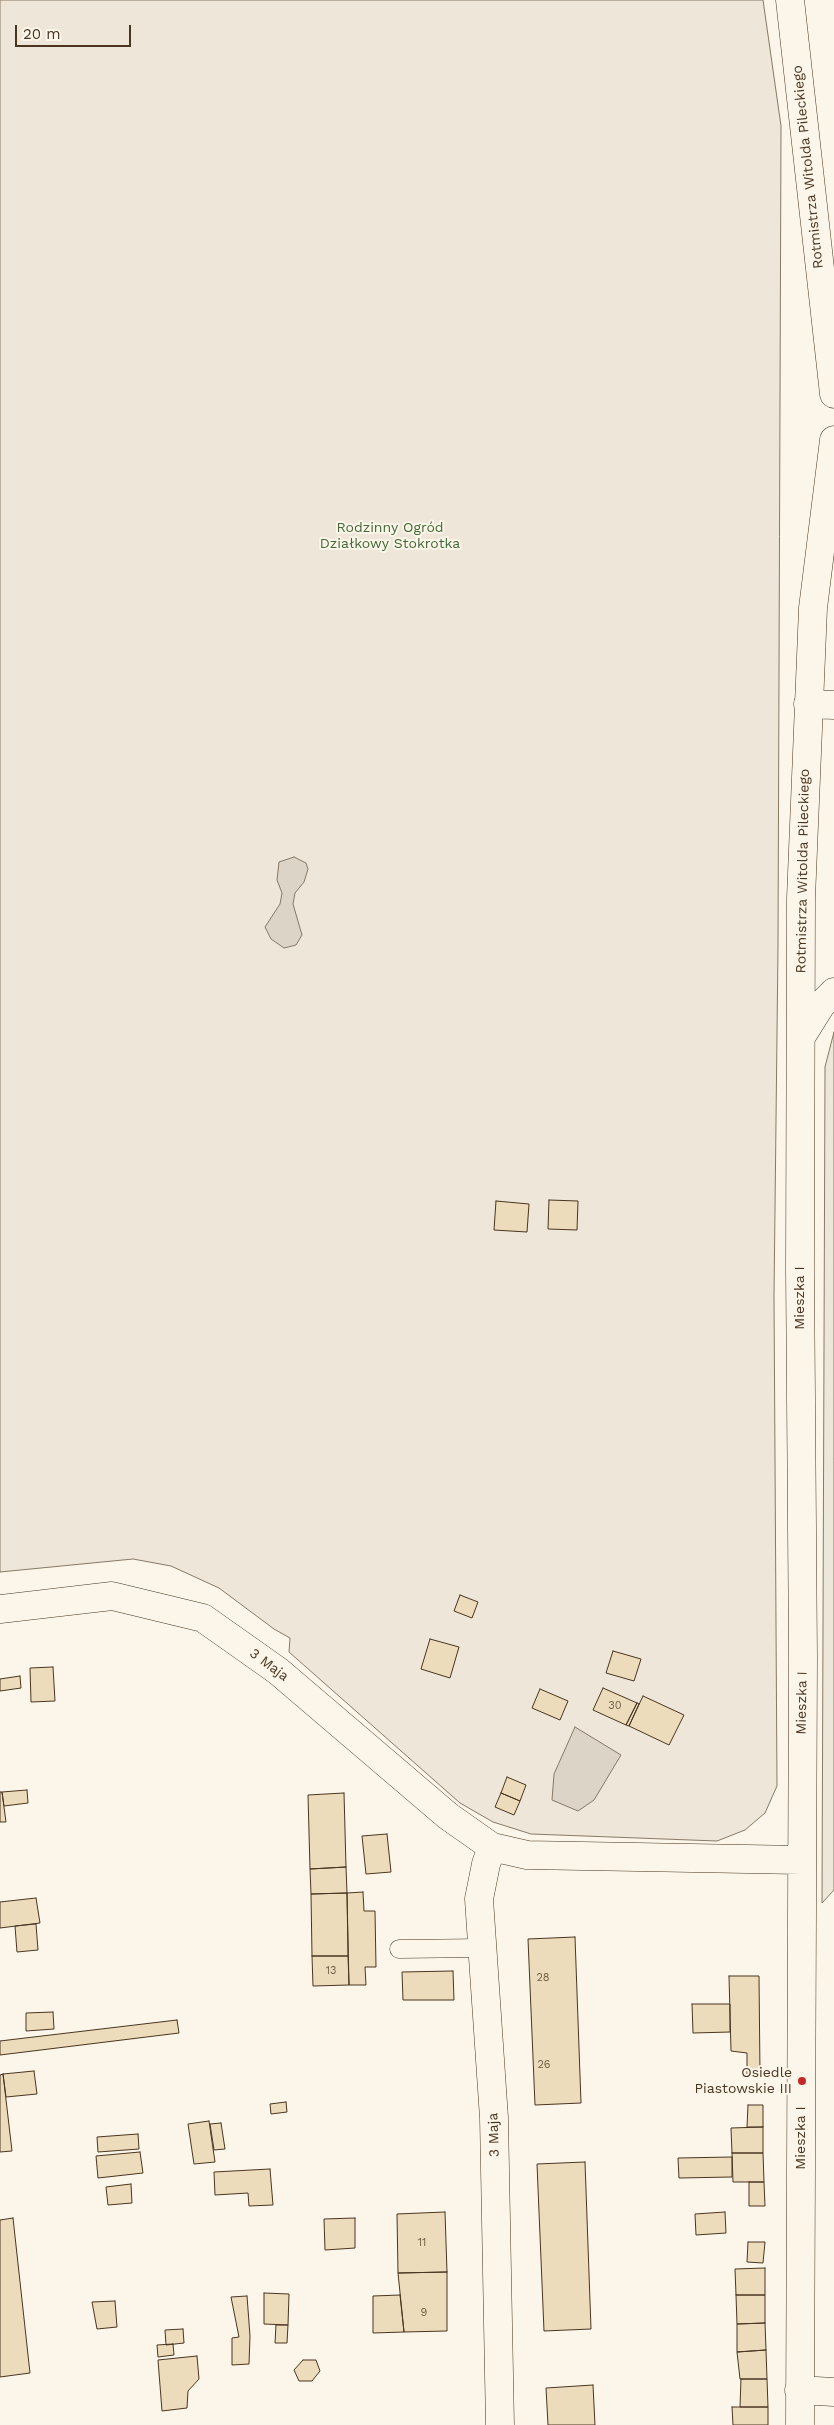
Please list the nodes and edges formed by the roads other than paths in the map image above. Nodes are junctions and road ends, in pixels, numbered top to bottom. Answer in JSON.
{"nodes":[{"id":1,"x":790,"y":0,"type":"edge"},
{"id":2,"x":834,"y":394,"type":"edge"},
{"id":3,"x":834,"y":440,"type":"edge"},
{"id":4,"x":821,"y":704,"type":"edge"},
{"id":5,"x":834,"y":992,"type":"edge"},
{"id":6,"x":801,"y":1037,"type":"junction"},
{"id":7,"x":0,"y":1609,"type":"edge"},
{"id":8,"x":492,"y":1847,"type":"junction"},
{"id":9,"x":801,"y":1860,"type":"junction"},
{"id":10,"x":482,"y":1948,"type":"junction"},
{"id":11,"x":399,"y":1949,"type":"dead end"},
{"id":12,"x":800,"y":2390,"type":"junction"},
{"id":13,"x":834,"y":2392,"type":"edge"},
{"id":14,"x":500,"y":2425,"type":"edge"},
{"id":15,"x":800,"y":2425,"type":"edge"}],
"edges":[{"from":1,"to":2,"type":"street","name":"Rotmistrza Witolda Pileckiego"},
{"from":3,"to":4,"type":"street","name":"Rotmistrza Witolda Pileckiego"},
{"from":4,"to":6,"type":"street","name":"Rotmistrza Witolda Pileckiego"},
{"from":5,"to":6,"type":"street"},
{"from":6,"to":9,"type":"street","name":"Mieszka I"},
{"from":7,"to":8,"type":"street","name":"3 Maja"},
{"from":8,"to":9,"type":"street","name":"3 Maja"},
{"from":8,"to":10,"type":"street","name":"3 Maja"},
{"from":9,"to":12,"type":"street","name":"Mieszka I"},
{"from":10,"to":11,"type":"lane"},
{"from":10,"to":14,"type":"street","name":"3 Maja"},
{"from":12,"to":13,"type":"street"},
{"from":12,"to":15,"type":"street","name":"Mieszka I"}]}
